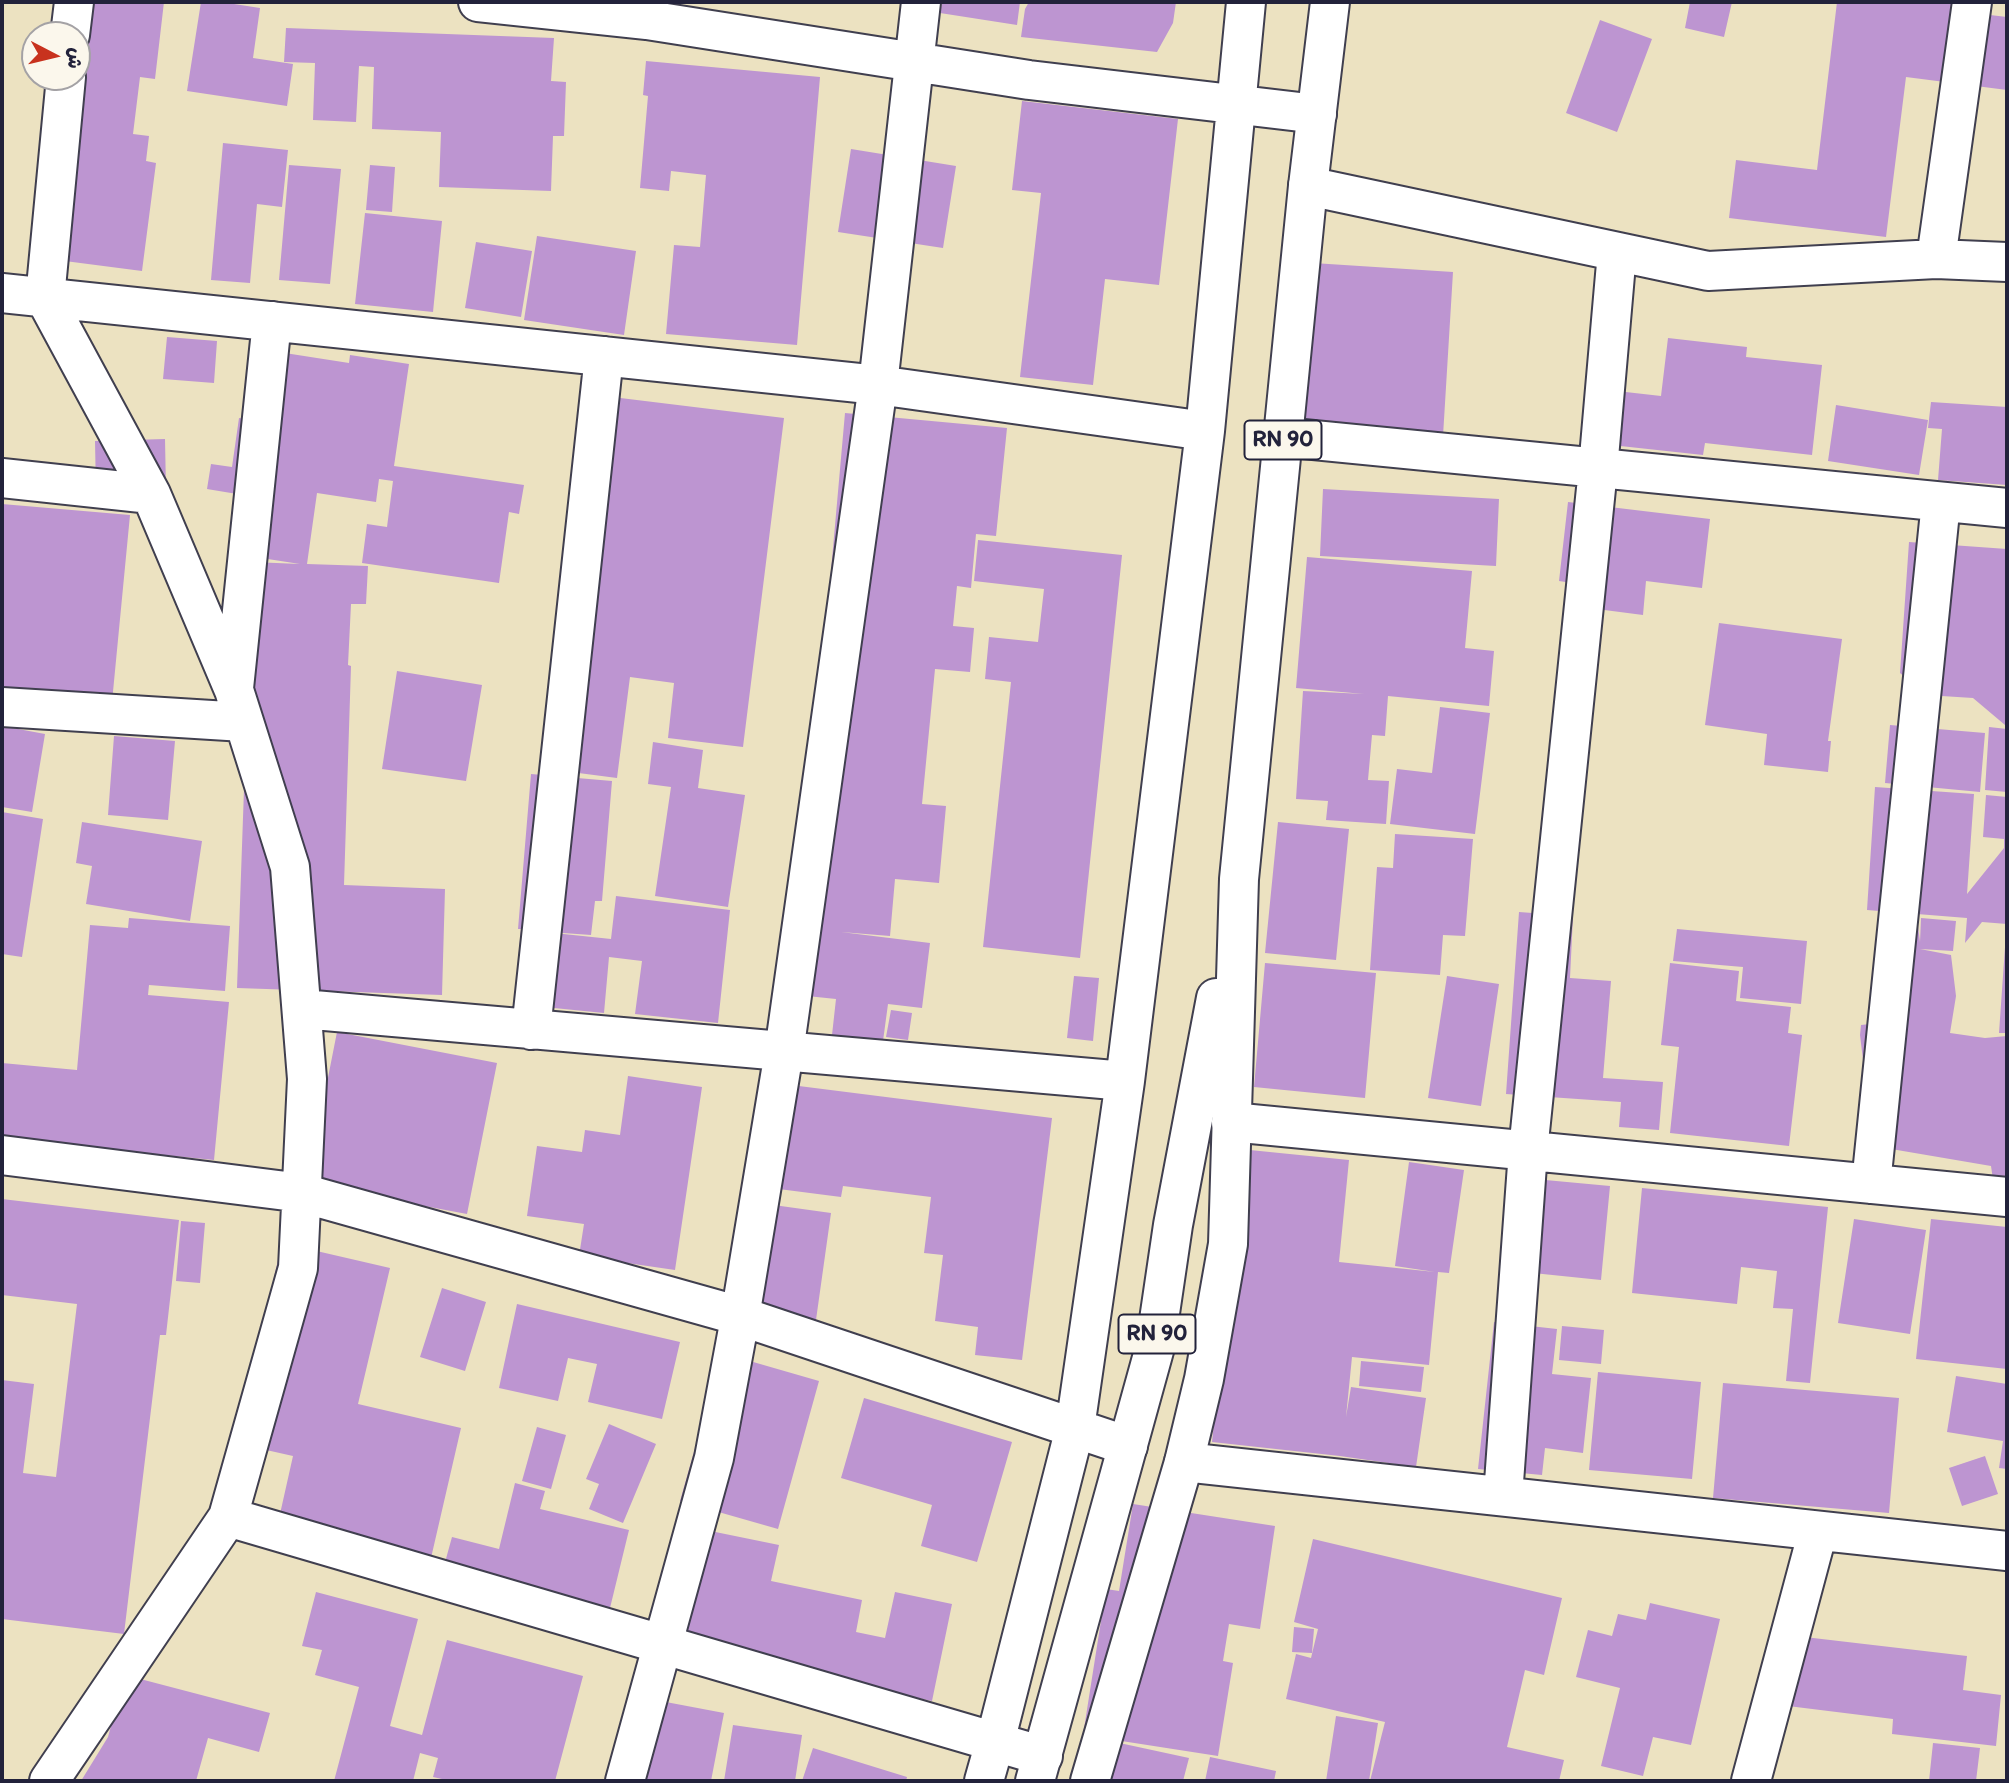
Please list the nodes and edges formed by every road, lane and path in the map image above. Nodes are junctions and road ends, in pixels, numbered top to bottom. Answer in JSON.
{"nodes":[{"id":1,"x":74,"y":2,"type":"edge"},
{"id":2,"x":478,"y":2,"type":"edge"},
{"id":3,"x":921,"y":2,"type":"edge"},
{"id":4,"x":1246,"y":2,"type":"edge"},
{"id":5,"x":1330,"y":2,"type":"edge"},
{"id":6,"x":1972,"y":2,"type":"edge"},
{"id":7,"x":648,"y":11,"type":"edge"},
{"id":8,"x":72,"y":21,"type":"edge"},
{"id":9,"x":914,"y":62,"type":"junction"},
{"id":10,"x":65,"y":91,"type":"edge"},
{"id":11,"x":1235,"y":104,"type":"junction"},
{"id":12,"x":1317,"y":114,"type":"junction"},
{"id":13,"x":1308,"y":186,"type":"junction"},
{"id":14,"x":1617,"y":251,"type":"junction"},
{"id":15,"x":1936,"y":260,"type":"junction"},
{"id":16,"x":2007,"y":262,"type":"edge"},
{"id":17,"x":2,"y":293,"type":"edge"},
{"id":18,"x":45,"y":298,"type":"junction"},
{"id":19,"x":272,"y":321,"type":"junction"},
{"id":20,"x":604,"y":356,"type":"junction"},
{"id":21,"x":878,"y":385,"type":"junction"},
{"id":22,"x":1205,"y":431,"type":"junction"},
{"id":23,"x":1283,"y":438,"type":"junction"},
{"id":24,"x":1598,"y":469,"type":"junction"},
{"id":25,"x":2,"y":478,"type":"edge"},
{"id":26,"x":151,"y":494,"type":"junction"},
{"id":27,"x":1941,"y":502,"type":"junction"},
{"id":28,"x":2007,"y":508,"type":"edge"},
{"id":29,"x":239,"y":706,"type":"junction"},
{"id":30,"x":2,"y":707,"type":"edge"},
{"id":31,"x":1238,"y":878,"type":"junction"},
{"id":32,"x":302,"y":1009,"type":"junction"},
{"id":33,"x":531,"y":1030,"type":"junction"},
{"id":34,"x":784,"y":1052,"type":"junction"},
{"id":35,"x":1125,"y":1081,"type":"junction"},
{"id":36,"x":1231,"y":1122,"type":"junction"},
{"id":37,"x":1528,"y":1151,"type":"junction"},
{"id":38,"x":2,"y":1155,"type":"edge"},
{"id":39,"x":1871,"y":1184,"type":"junction"},
{"id":40,"x":302,"y":1193,"type":"junction"},
{"id":41,"x":2007,"y":1197,"type":"edge"},
{"id":42,"x":740,"y":1316,"type":"junction"},
{"id":43,"x":1075,"y":1428,"type":"junction"},
{"id":44,"x":1128,"y":1446,"type":"junction"},
{"id":45,"x":1184,"y":1462,"type":"junction"},
{"id":46,"x":1503,"y":1496,"type":"junction"},
{"id":47,"x":228,"y":1517,"type":"junction"},
{"id":48,"x":1818,"y":1531,"type":"junction"},
{"id":49,"x":2007,"y":1551,"type":"edge"},
{"id":50,"x":663,"y":1645,"type":"junction"},
{"id":51,"x":995,"y":1742,"type":"junction"},
{"id":52,"x":1039,"y":1768,"type":"edge"},
{"id":53,"x":49,"y":1781,"type":"edge"},
{"id":54,"x":625,"y":1781,"type":"edge"},
{"id":55,"x":984,"y":1781,"type":"edge"},
{"id":56,"x":1090,"y":1781,"type":"edge"},
{"id":57,"x":1751,"y":1781,"type":"edge"}],
"edges":[{"from":1,"to":8,"type":"street"},
{"from":2,"to":7,"type":"street"},
{"from":3,"to":9,"type":"street"},
{"from":4,"to":11,"type":"street"},
{"from":5,"to":12,"type":"street","number":"RN 90"},
{"from":6,"to":15,"type":"street"},
{"from":7,"to":9,"type":"street"},
{"from":9,"to":11,"type":"street"},
{"from":9,"to":21,"type":"street"},
{"from":10,"to":18,"type":"street"},
{"from":11,"to":12,"type":"street"},
{"from":11,"to":22,"type":"street"},
{"from":12,"to":13,"type":"street","number":"RN 90"},
{"from":13,"to":14,"type":"street"},
{"from":13,"to":23,"type":"street","number":"RN 90"},
{"from":14,"to":15,"type":"street"},
{"from":14,"to":24,"type":"street"},
{"from":15,"to":16,"type":"street"},
{"from":17,"to":18,"type":"street"},
{"from":18,"to":19,"type":"street"},
{"from":18,"to":26,"type":"street"},
{"from":19,"to":20,"type":"street"},
{"from":19,"to":29,"type":"street"},
{"from":20,"to":21,"type":"street"},
{"from":20,"to":33,"type":"street"},
{"from":21,"to":22,"type":"street"},
{"from":21,"to":34,"type":"street"},
{"from":22,"to":35,"type":"street"},
{"from":23,"to":24,"type":"street"},
{"from":23,"to":31,"type":"street","number":"RN 90"},
{"from":24,"to":27,"type":"street"},
{"from":24,"to":37,"type":"street"},
{"from":25,"to":26,"type":"street"},
{"from":26,"to":29,"type":"street"},
{"from":27,"to":28,"type":"street"},
{"from":27,"to":39,"type":"street"},
{"from":29,"to":30,"type":"street"},
{"from":29,"to":32,"type":"street"},
{"from":31,"to":36,"type":"street","number":"RN 90"},
{"from":31,"to":44,"type":"street","number":"RN 90"},
{"from":32,"to":33,"type":"street"},
{"from":32,"to":40,"type":"street"},
{"from":33,"to":34,"type":"street"},
{"from":34,"to":35,"type":"street"},
{"from":34,"to":42,"type":"street"},
{"from":35,"to":43,"type":"street"},
{"from":36,"to":37,"type":"street"},
{"from":36,"to":45,"type":"street","number":"RN 90"},
{"from":37,"to":39,"type":"street"},
{"from":37,"to":46,"type":"street"},
{"from":38,"to":40,"type":"street"},
{"from":39,"to":41,"type":"street"},
{"from":40,"to":42,"type":"street"},
{"from":40,"to":47,"type":"street"},
{"from":42,"to":43,"type":"street"},
{"from":42,"to":50,"type":"street"},
{"from":43,"to":44,"type":"street"},
{"from":43,"to":51,"type":"street"},
{"from":44,"to":52,"type":"street","number":"RN 90"},
{"from":45,"to":46,"type":"street"},
{"from":45,"to":56,"type":"street","number":"RN 90"},
{"from":46,"to":48,"type":"street"},
{"from":47,"to":50,"type":"street"},
{"from":47,"to":53,"type":"street"},
{"from":48,"to":49,"type":"street"},
{"from":48,"to":57,"type":"street"},
{"from":50,"to":51,"type":"street"},
{"from":50,"to":54,"type":"street"},
{"from":51,"to":52,"type":"street"},
{"from":51,"to":55,"type":"street"}]}
